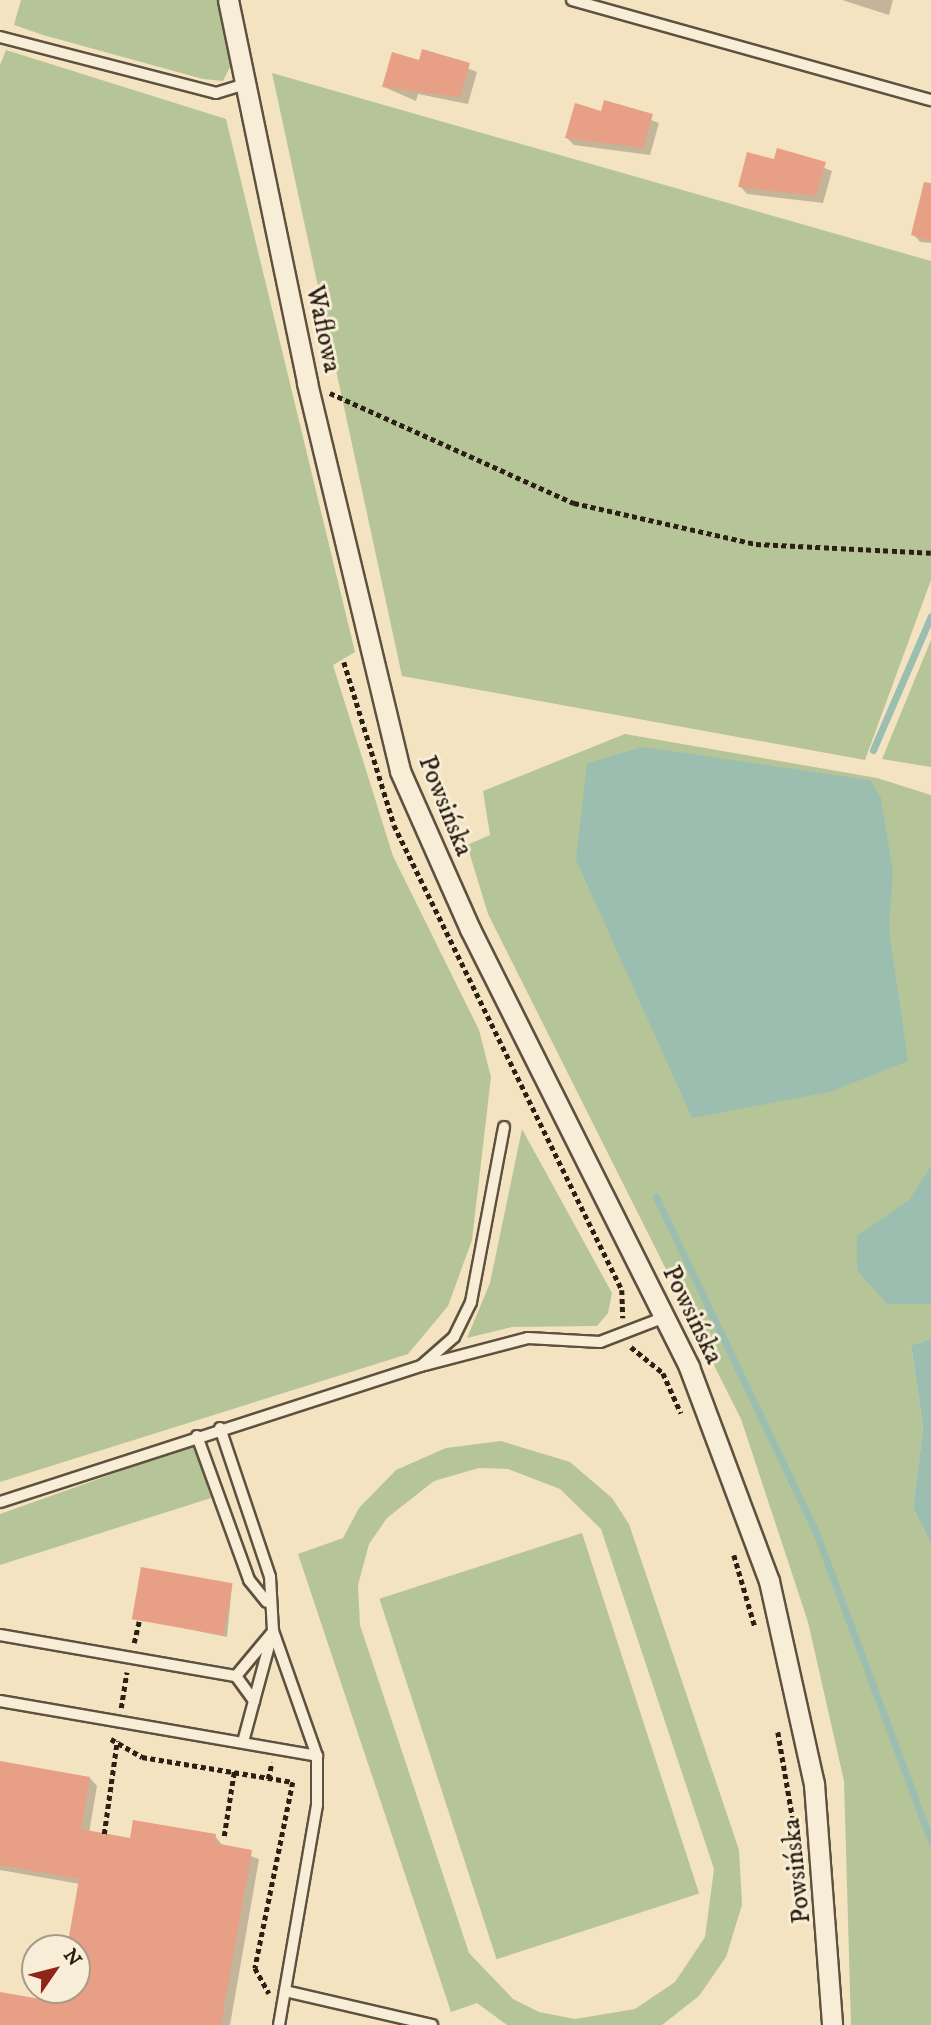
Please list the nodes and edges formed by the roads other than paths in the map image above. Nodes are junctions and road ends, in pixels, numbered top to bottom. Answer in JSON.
{"nodes":[{"id":1,"x":228,"y":0,"type":"edge"},
{"id":2,"x":572,"y":0,"type":"edge"},
{"id":3,"x":0,"y":37,"type":"edge"},
{"id":4,"x":246,"y":85,"type":"junction"},
{"id":5,"x":931,"y":100,"type":"edge"},
{"id":6,"x":371,"y":667,"type":"joint"},
{"id":7,"x":504,"y":1127,"type":"dead end"},
{"id":8,"x":665,"y":1317,"type":"junction"},
{"id":9,"x":421,"y":1366,"type":"junction"},
{"id":10,"x":220,"y":1428,"type":"junction"},
{"id":11,"x":197,"y":1436,"type":"junction"},
{"id":12,"x":0,"y":1502,"type":"edge"},
{"id":13,"x":267,"y":1602,"type":"junction"},
{"id":14,"x":273,"y":1631,"type":"junction"},
{"id":15,"x":0,"y":1635,"type":"edge"},
{"id":16,"x":236,"y":1675,"type":"junction"},
{"id":17,"x":254,"y":1700,"type":"junction"},
{"id":18,"x":0,"y":1702,"type":"edge"},
{"id":19,"x":243,"y":1742,"type":"junction"},
{"id":20,"x":317,"y":1756,"type":"junction"},
{"id":21,"x":285,"y":1991,"type":"junction"},
{"id":22,"x":279,"y":2025,"type":"edge"},
{"id":23,"x":432,"y":2025,"type":"edge"},
{"id":24,"x":832,"y":2025,"type":"edge"}],
"edges":[{"from":1,"to":4,"type":"street","name":"Waflowa"},
{"from":2,"to":5,"type":"lane"},
{"from":3,"to":4,"type":"lane"},
{"from":4,"to":6,"type":"street","name":"Waflowa"},
{"from":6,"to":8,"type":"street","name":"Powsińska"},
{"from":7,"to":9,"type":"lane"},
{"from":8,"to":9,"type":"lane"},
{"from":8,"to":24,"type":"street","name":"Powsińska"},
{"from":9,"to":10,"type":"lane"},
{"from":10,"to":11,"type":"lane"},
{"from":10,"to":13,"type":"lane"},
{"from":11,"to":12,"type":"lane"},
{"from":11,"to":13,"type":"lane"},
{"from":13,"to":14,"type":"lane"},
{"from":14,"to":16,"type":"lane"},
{"from":14,"to":17,"type":"lane"},
{"from":14,"to":20,"type":"lane"},
{"from":15,"to":16,"type":"lane"},
{"from":16,"to":17,"type":"lane"},
{"from":17,"to":19,"type":"lane"},
{"from":18,"to":19,"type":"lane"},
{"from":19,"to":20,"type":"lane"},
{"from":20,"to":21,"type":"lane"},
{"from":21,"to":22,"type":"lane"},
{"from":21,"to":23,"type":"lane"}]}
